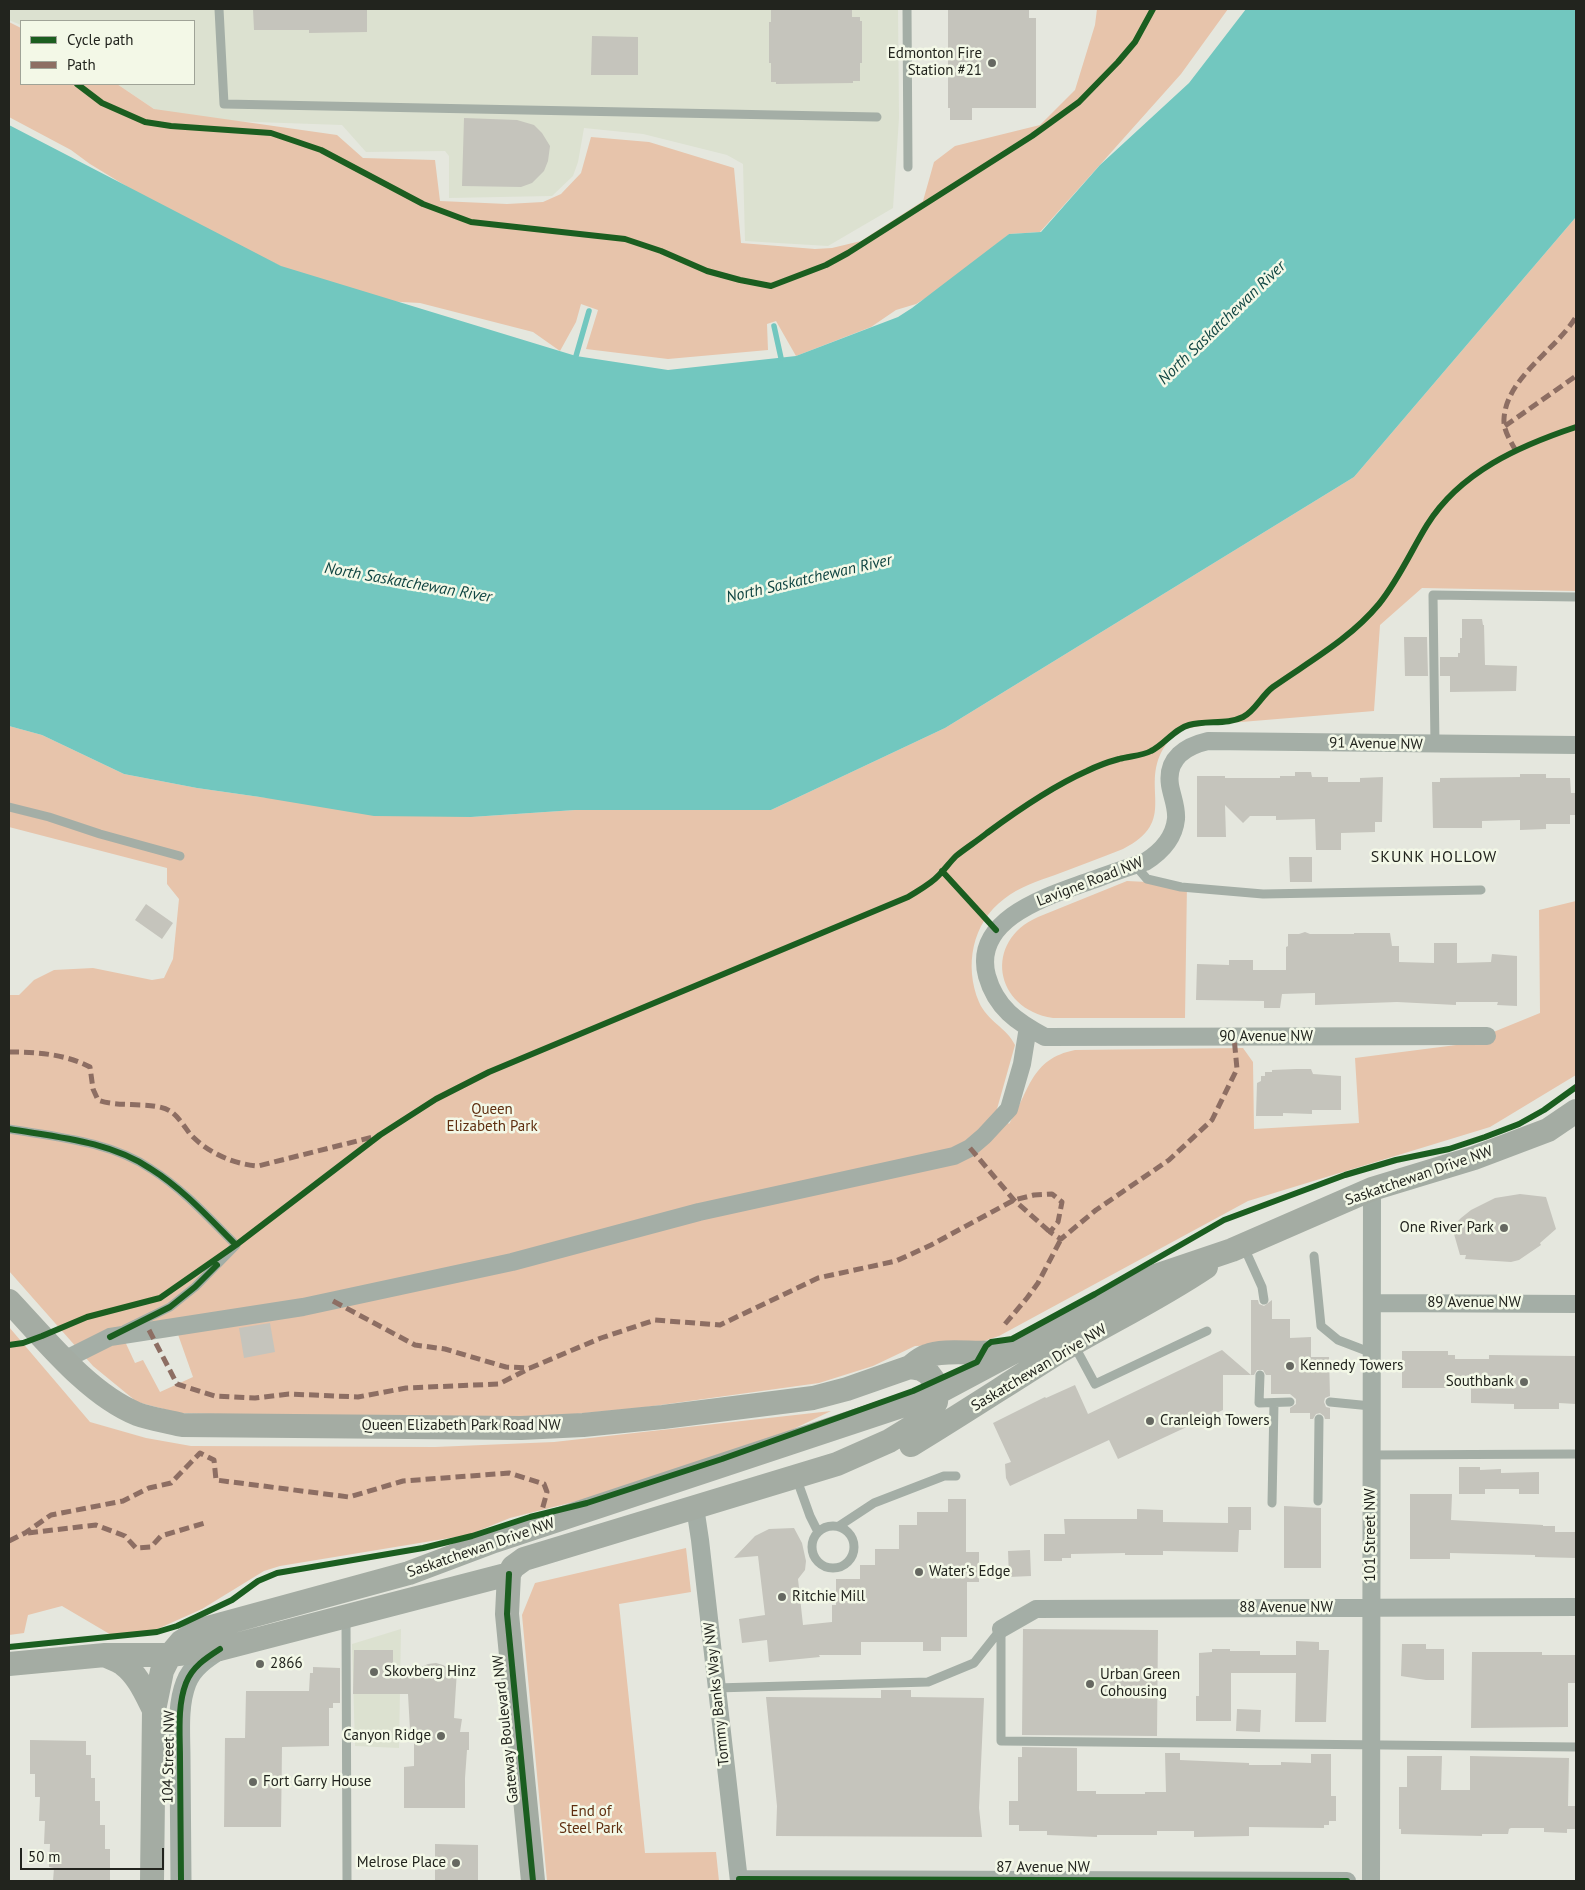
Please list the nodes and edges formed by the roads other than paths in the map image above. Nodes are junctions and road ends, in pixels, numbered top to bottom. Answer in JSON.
{"nodes":[{"id":1,"x":219,"y":9,"type":"edge"},
{"id":2,"x":907,"y":9,"type":"edge"},
{"id":3,"x":877,"y":117,"type":"dead end"},
{"id":4,"x":908,"y":167,"type":"dead end"},
{"id":5,"x":1576,"y":597,"type":"edge"},
{"id":6,"x":1435,"y":745,"type":"junction"},
{"id":7,"x":1576,"y":745,"type":"edge"},
{"id":8,"x":1180,"y":754,"type":"joint"},
{"id":9,"x":9,"y":807,"type":"edge"},
{"id":10,"x":180,"y":856,"type":"dead end"},
{"id":11,"x":1135,"y":865,"type":"junction"},
{"id":12,"x":1481,"y":890,"type":"dead end"},
{"id":13,"x":1028,"y":1027,"type":"junction"},
{"id":14,"x":1487,"y":1036,"type":"dead end"},
{"id":15,"x":1045,"y":1037,"type":"joint"},
{"id":16,"x":1576,"y":1111,"type":"edge"},
{"id":17,"x":9,"y":1129,"type":"edge"},
{"id":18,"x":1372,"y":1189,"type":"junction"},
{"id":19,"x":1238,"y":1247,"type":"junction"},
{"id":20,"x":1314,"y":1256,"type":"dead end"},
{"id":21,"x":1264,"y":1300,"type":"dead end"},
{"id":22,"x":9,"y":1301,"type":"edge"},
{"id":23,"x":1372,"y":1303,"type":"junction"},
{"id":24,"x":1576,"y":1304,"type":"edge"},
{"id":25,"x":1207,"y":1331,"type":"dead end"},
{"id":26,"x":110,"y":1337,"type":"junction"},
{"id":27,"x":1074,"y":1344,"type":"junction"},
{"id":28,"x":1022,"y":1348,"type":"junction"},
{"id":29,"x":1372,"y":1353,"type":"junction"},
{"id":30,"x":64,"y":1360,"type":"junction"},
{"id":31,"x":910,"y":1366,"type":"junction"},
{"id":32,"x":1260,"y":1375,"type":"dead end"},
{"id":33,"x":937,"y":1392,"type":"junction"},
{"id":34,"x":1290,"y":1402,"type":"dead end"},
{"id":35,"x":1330,"y":1402,"type":"dead end"},
{"id":36,"x":1274,"y":1403,"type":"junction"},
{"id":37,"x":1371,"y":1406,"type":"junction"},
{"id":38,"x":1319,"y":1419,"type":"dead end"},
{"id":39,"x":1576,"y":1454,"type":"edge"},
{"id":40,"x":1370,"y":1455,"type":"junction"},
{"id":41,"x":837,"y":1464,"type":"junction"},
{"id":42,"x":956,"y":1476,"type":"dead end"},
{"id":43,"x":796,"y":1477,"type":"junction"},
{"id":44,"x":1318,"y":1501,"type":"dead end"},
{"id":45,"x":1272,"y":1503,"type":"dead end"},
{"id":46,"x":695,"y":1506,"type":"junction"},
{"id":47,"x":839,"y":1526,"type":"junction"},
{"id":48,"x":818,"y":1532,"type":"junction"},
{"id":49,"x":410,"y":1572,"type":"junction"},
{"id":50,"x":509,"y":1574,"type":"junction"},
{"id":51,"x":1576,"y":1607,"type":"edge"},
{"id":52,"x":1371,"y":1608,"type":"junction"},
{"id":53,"x":346,"y":1616,"type":"junction"},
{"id":54,"x":1001,"y":1629,"type":"junction"},
{"id":55,"x":220,"y":1649,"type":"junction"},
{"id":56,"x":170,"y":1654,"type":"junction"},
{"id":57,"x":105,"y":1655,"type":"junction"},
{"id":58,"x":9,"y":1664,"type":"edge"},
{"id":59,"x":716,"y":1688,"type":"junction"},
{"id":60,"x":154,"y":1710,"type":"junction"},
{"id":61,"x":1371,"y":1745,"type":"junction"},
{"id":62,"x":1576,"y":1747,"type":"edge"},
{"id":63,"x":739,"y":1880,"type":"edge"},
{"id":64,"x":152,"y":1881,"type":"edge"},
{"id":65,"x":181,"y":1881,"type":"edge"},
{"id":66,"x":347,"y":1881,"type":"edge"},
{"id":67,"x":533,"y":1881,"type":"edge"},
{"id":68,"x":1347,"y":1881,"type":"edge"},
{"id":69,"x":1371,"y":1881,"type":"edge"}],
"edges":[{"from":1,"to":3,"type":"lane"},
{"from":2,"to":4,"type":"lane"},
{"from":5,"to":6,"type":"lane"},
{"from":6,"to":7,"type":"street","name":"91 Avenue NW"},
{"from":6,"to":8,"type":"street","name":"91 Avenue NW"},
{"from":8,"to":11,"type":"street","name":"Lavigne Road NW"},
{"from":9,"to":10,"type":"lane"},
{"from":11,"to":12,"type":"lane"},
{"from":11,"to":13,"type":"street","name":"Lavigne Road NW"},
{"from":13,"to":15,"type":"street","name":"Lavigne Road NW"},
{"from":13,"to":26,"type":"street"},
{"from":14,"to":15,"type":"street","name":"90 Avenue NW"},
{"from":16,"to":18,"type":"main road","name":"Saskatchewan Drive NW"},
{"from":17,"to":26,"type":"lane"},
{"from":18,"to":19,"type":"main road","name":"Saskatchewan Drive NW"},
{"from":18,"to":23,"type":"street","name":"101 Street NW"},
{"from":19,"to":21,"type":"lane"},
{"from":19,"to":27,"type":"main road","name":"Saskatchewan Drive NW"},
{"from":19,"to":28,"type":"main road","name":"Saskatchewan Drive NW"},
{"from":20,"to":29,"type":"lane"},
{"from":22,"to":30,"type":"main road","name":"Queen Elizabeth Park Road NW"},
{"from":23,"to":24,"type":"street","name":"89 Avenue NW"},
{"from":23,"to":29,"type":"street","name":"101 Street NW"},
{"from":25,"to":27,"type":"lane"},
{"from":26,"to":30,"type":"street"},
{"from":27,"to":41,"type":"main road","name":"Saskatchewan Drive NW"},
{"from":28,"to":31,"type":"main road","name":"Queen Elizabeth Park Road NW"},
{"from":28,"to":33,"type":"main road","name":"Saskatchewan Drive NW"},
{"from":29,"to":37,"type":"street","name":"101 Street NW"},
{"from":30,"to":31,"type":"main road","name":"Queen Elizabeth Park Road NW"},
{"from":31,"to":33,"type":"main road"},
{"from":32,"to":36,"type":"lane"},
{"from":33,"to":41,"type":"main road","name":"Saskatchewan Drive NW"},
{"from":33,"to":49,"type":"main road","name":"Saskatchewan Drive NW"},
{"from":34,"to":36,"type":"lane"},
{"from":35,"to":37,"type":"lane"},
{"from":36,"to":45,"type":"lane"},
{"from":37,"to":40,"type":"street","name":"101 Street NW"},
{"from":38,"to":44,"type":"lane"},
{"from":39,"to":40,"type":"lane"},
{"from":40,"to":52,"type":"street","name":"101 Street NW"},
{"from":41,"to":43,"type":"main road","name":"Saskatchewan Drive NW"},
{"from":42,"to":47,"type":"lane"},
{"from":43,"to":46,"type":"main road","name":"Saskatchewan Drive NW"},
{"from":43,"to":48,"type":"lane"},
{"from":46,"to":50,"type":"main road","name":"Saskatchewan Drive NW"},
{"from":46,"to":59,"type":"street","name":"Tommy Banks Way NW"},
{"from":47,"to":48,"type":"lane"},
{"from":47,"to":48,"type":"lane"},
{"from":49,"to":50,"type":"main road"},
{"from":49,"to":56,"type":"main road","name":"Saskatchewan Drive NW"},
{"from":50,"to":53,"type":"main road","name":"Saskatchewan Drive NW"},
{"from":50,"to":67,"type":"main road","name":"Gateway Boulevard NW"},
{"from":51,"to":52,"type":"street","name":"88 Avenue NW"},
{"from":52,"to":54,"type":"street","name":"88 Avenue NW"},
{"from":52,"to":61,"type":"street","name":"101 Street NW"},
{"from":53,"to":55,"type":"main road","name":"Saskatchewan Drive NW"},
{"from":53,"to":66,"type":"lane"},
{"from":54,"to":59,"type":"lane"},
{"from":54,"to":61,"type":"lane"},
{"from":55,"to":56,"type":"main road","name":"Saskatchewan Drive NW"},
{"from":55,"to":65,"type":"street","name":"104 Street NW"},
{"from":56,"to":57,"type":"main road","name":"Saskatchewan Drive NW"},
{"from":56,"to":60,"type":"main road","name":"104 Street NW"},
{"from":57,"to":58,"type":"main road","name":"Saskatchewan Drive NW"},
{"from":57,"to":60,"type":"main road"},
{"from":59,"to":63,"type":"street","name":"Tommy Banks Way NW"},
{"from":60,"to":64,"type":"main road","name":"104 Street NW"},
{"from":61,"to":62,"type":"lane"},
{"from":61,"to":69,"type":"street","name":"101 Street NW"},
{"from":63,"to":68,"type":"street","name":"87 Avenue NW"}]}
